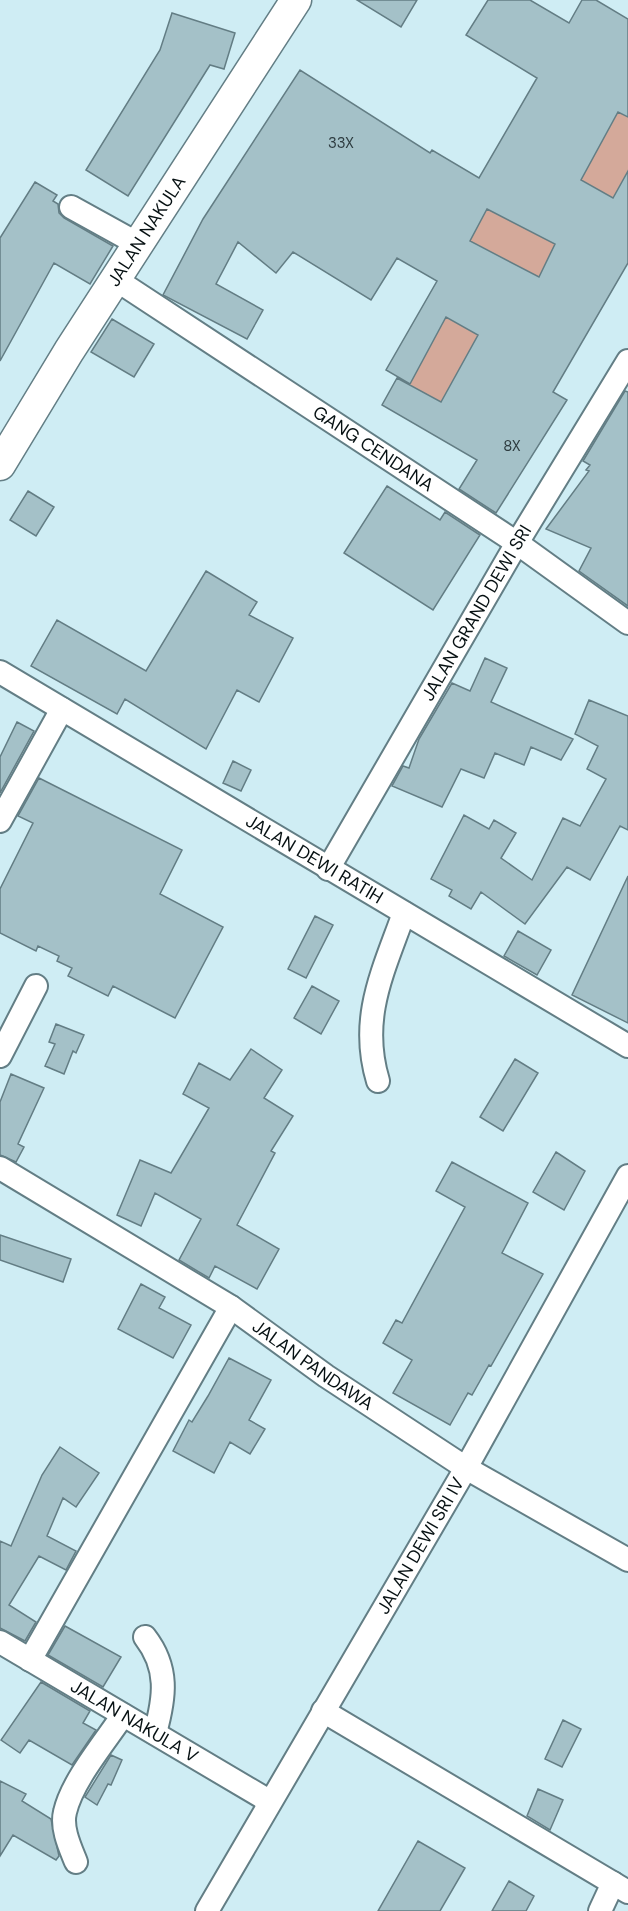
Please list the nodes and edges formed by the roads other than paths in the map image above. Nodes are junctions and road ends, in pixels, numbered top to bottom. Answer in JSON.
{"nodes":[{"id":1,"x":297,"y":0,"type":"edge"},
{"id":2,"x":71,"y":207,"type":"dead end"},
{"id":3,"x":138,"y":244,"type":"junction"},
{"id":4,"x":115,"y":279,"type":"junction"},
{"id":5,"x":628,"y":361,"type":"edge"},
{"id":6,"x":0,"y":465,"type":"edge"},
{"id":7,"x":516,"y":543,"type":"junction"},
{"id":8,"x":628,"y":623,"type":"edge"},
{"id":9,"x":0,"y":672,"type":"edge"},
{"id":10,"x":62,"y":709,"type":"junction"},
{"id":11,"x":0,"y":821,"type":"edge"},
{"id":12,"x":328,"y":869,"type":"junction"},
{"id":13,"x":404,"y":913,"type":"junction"},
{"id":14,"x":36,"y":986,"type":"dead end"},
{"id":15,"x":628,"y":1046,"type":"edge"},
{"id":16,"x":0,"y":1056,"type":"edge"},
{"id":17,"x":378,"y":1081,"type":"dead end"},
{"id":18,"x":0,"y":1168,"type":"edge"},
{"id":19,"x":628,"y":1176,"type":"edge"},
{"id":20,"x":231,"y":1307,"type":"junction"},
{"id":21,"x":466,"y":1468,"type":"junction"},
{"id":22,"x":628,"y":1560,"type":"edge"},
{"id":23,"x":145,"y":1637,"type":"dead end"},
{"id":24,"x":0,"y":1642,"type":"edge"},
{"id":25,"x":30,"y":1660,"type":"junction"},
{"id":26,"x":323,"y":1711,"type":"junction"},
{"id":27,"x":123,"y":1715,"type":"junction"},
{"id":28,"x":155,"y":1733,"type":"junction"},
{"id":29,"x":269,"y":1800,"type":"junction"},
{"id":30,"x":76,"y":1862,"type":"dead end"},
{"id":31,"x":620,"y":1888,"type":"edge"},
{"id":32,"x":207,"y":1911,"type":"edge"},
{"id":33,"x":600,"y":1911,"type":"edge"}],
"edges":[{"from":1,"to":3,"type":"main road","name":"JALAN NAKULA"},
{"from":2,"to":3,"type":"street"},
{"from":3,"to":4,"type":"main road","name":"JALAN NAKULA"},
{"from":4,"to":6,"type":"main road","name":"JALAN NAKULA"},
{"from":4,"to":7,"type":"street","name":"GANG CENDANA"},
{"from":5,"to":7,"type":"street","name":"JALAN GRAND DEWI SRI"},
{"from":7,"to":8,"type":"street","name":"GANG CENDANA"},
{"from":7,"to":12,"type":"street","name":"JALAN GRAND DEWI SRI"},
{"from":9,"to":10,"type":"street","name":"JALAN DEWI RATIH"},
{"from":10,"to":11,"type":"street"},
{"from":10,"to":12,"type":"street","name":"JALAN DEWI RATIH"},
{"from":12,"to":13,"type":"street","name":"JALAN DEWI RATIH"},
{"from":13,"to":15,"type":"street","name":"JALAN DEWI RATIH"},
{"from":13,"to":17,"type":"street"},
{"from":14,"to":16,"type":"street"},
{"from":18,"to":20,"type":"street","name":"JALAN PANDAWA"},
{"from":19,"to":21,"type":"street","name":"JALAN DEWI SRI IV"},
{"from":20,"to":21,"type":"street","name":"JALAN PANDAWA"},
{"from":20,"to":25,"type":"street"},
{"from":21,"to":22,"type":"street","name":"JALAN PANDAWA"},
{"from":21,"to":26,"type":"street","name":"JALAN DEWI SRI IV"},
{"from":23,"to":28,"type":"street"},
{"from":24,"to":25,"type":"street","name":"JALAN NAKULA V"},
{"from":25,"to":27,"type":"street","name":"JALAN NAKULA V"},
{"from":26,"to":29,"type":"street","name":"JALAN DEWI SRI IV"},
{"from":26,"to":31,"type":"street"},
{"from":27,"to":28,"type":"street","name":"JALAN NAKULA V"},
{"from":27,"to":30,"type":"street"},
{"from":28,"to":29,"type":"street","name":"JALAN NAKULA V"},
{"from":29,"to":32,"type":"street","name":"JALAN DEWI SRI IV"},
{"from":31,"to":33,"type":"street"}]}
